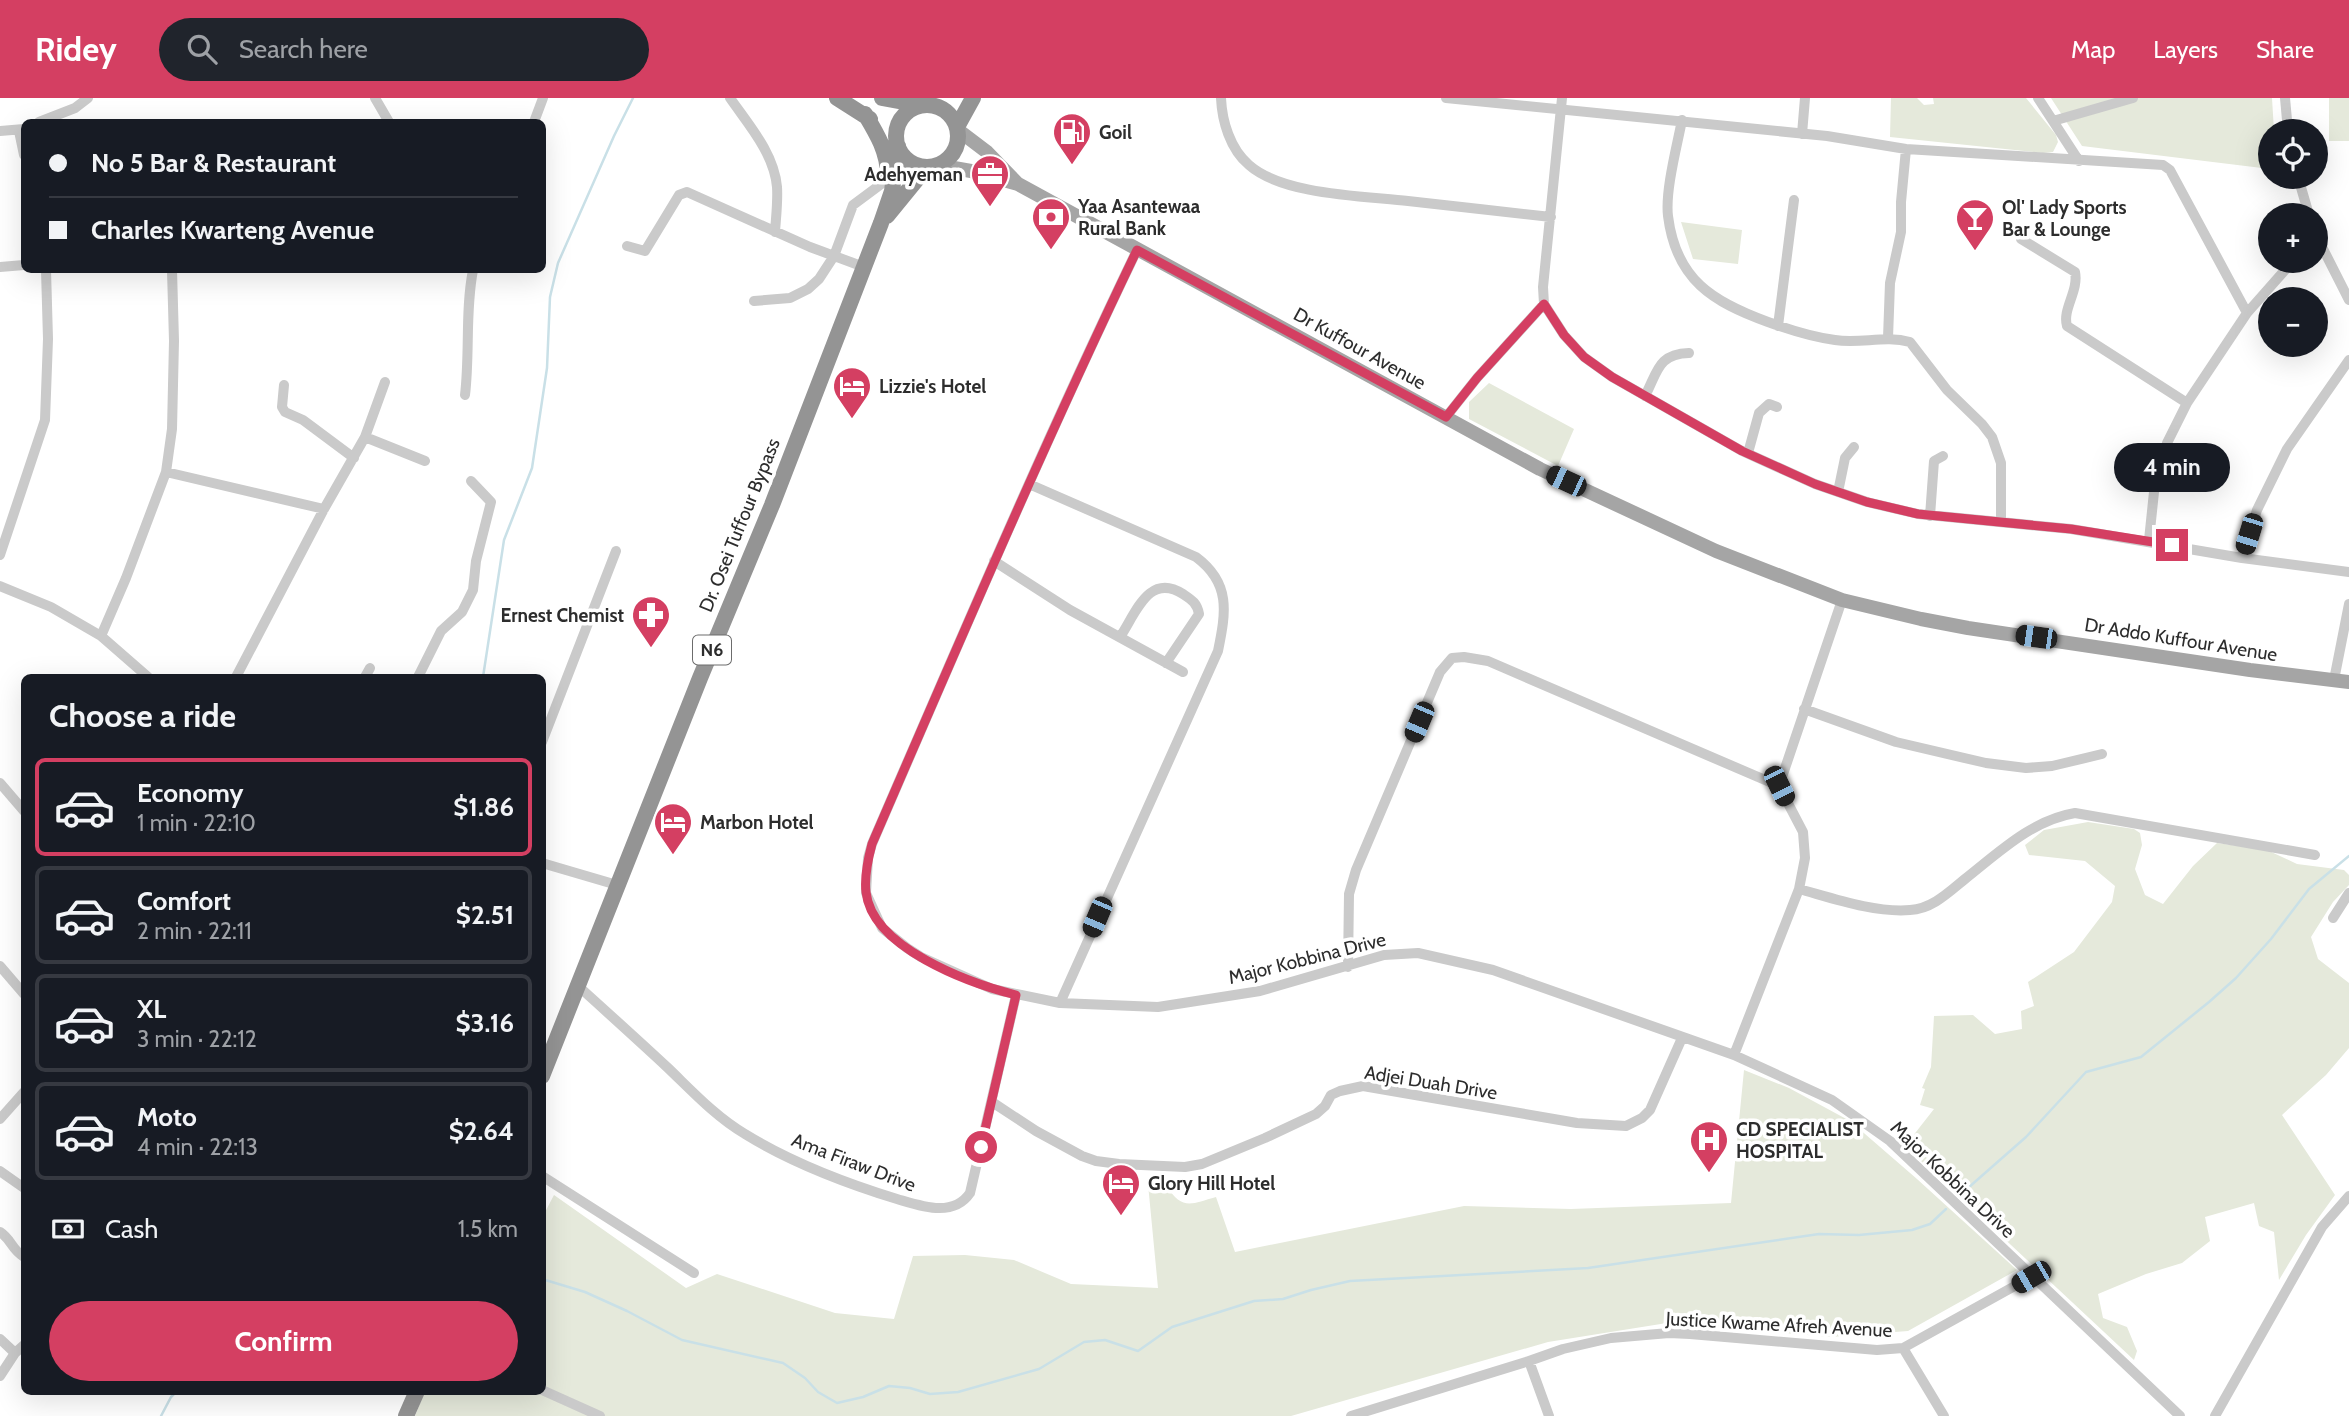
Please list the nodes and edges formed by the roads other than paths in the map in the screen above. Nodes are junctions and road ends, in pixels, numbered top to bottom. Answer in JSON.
{"nodes":[{"id":1,"x":88,"y":98,"type":"edge"},
{"id":2,"x":374,"y":98,"type":"edge"},
{"id":3,"x":543,"y":98,"type":"edge"},
{"id":4,"x":730,"y":98,"type":"edge"},
{"id":5,"x":837,"y":98,"type":"edge"},
{"id":6,"x":883,"y":98,"type":"edge"},
{"id":7,"x":973,"y":98,"type":"edge"},
{"id":8,"x":1221,"y":98,"type":"edge"},
{"id":9,"x":1446,"y":98,"type":"edge"},
{"id":10,"x":1805,"y":98,"type":"edge"},
{"id":11,"x":2038,"y":98,"type":"edge"},
{"id":12,"x":2133,"y":98,"type":"edge"},
{"id":13,"x":2285,"y":98,"type":"edge"},
{"id":14,"x":926,"y":103,"type":"edge"},
{"id":15,"x":1562,"y":104,"type":"edge"},
{"id":16,"x":865,"y":114,"type":"junction"},
{"id":17,"x":47,"y":119,"type":"edge"},
{"id":18,"x":388,"y":119,"type":"edge"},
{"id":19,"x":535,"y":119,"type":"edge"},
{"id":20,"x":2287,"y":119,"type":"edge"},
{"id":21,"x":1682,"y":120,"type":"junction"},
{"id":22,"x":2053,"y":121,"type":"junction"},
{"id":23,"x":957,"y":129,"type":"junction"},
{"id":24,"x":21,"y":130,"type":"edge"},
{"id":25,"x":0,"y":131,"type":"edge"},
{"id":26,"x":1802,"y":134,"type":"junction"},
{"id":27,"x":897,"y":144,"type":"junction"},
{"id":28,"x":1906,"y":149,"type":"junction"},
{"id":29,"x":2079,"y":161,"type":"junction"},
{"id":30,"x":932,"y":166,"type":"junction"},
{"id":31,"x":888,"y":179,"type":"junction"},
{"id":32,"x":1018,"y":184,"type":"junction"},
{"id":33,"x":1794,"y":200,"type":"dead end"},
{"id":34,"x":1551,"y":217,"type":"junction"},
{"id":35,"x":882,"y":219,"type":"junction"},
{"id":36,"x":775,"y":232,"type":"junction"},
{"id":37,"x":2021,"y":239,"type":"dead end"},
{"id":38,"x":627,"y":246,"type":"dead end"},
{"id":39,"x":1137,"y":250,"type":"junction"},
{"id":40,"x":2328,"y":254,"type":"edge"},
{"id":41,"x":834,"y":256,"type":"junction"},
{"id":42,"x":21,"y":265,"type":"edge"},
{"id":43,"x":0,"y":267,"type":"edge"},
{"id":44,"x":864,"y":267,"type":"junction"},
{"id":45,"x":46,"y":273,"type":"edge"},
{"id":46,"x":172,"y":273,"type":"edge"},
{"id":47,"x":473,"y":273,"type":"edge"},
{"id":48,"x":2282,"y":273,"type":"edge"},
{"id":49,"x":2344,"y":278,"type":"edge"},
{"id":50,"x":754,"y":300,"type":"dead end"},
{"id":51,"x":2349,"y":300,"type":"edge"},
{"id":52,"x":1544,"y":304,"type":"junction"},
{"id":53,"x":2247,"y":313,"type":"junction"},
{"id":54,"x":1779,"y":326,"type":"junction"},
{"id":55,"x":1888,"y":338,"type":"junction"},
{"id":56,"x":1689,"y":353,"type":"dead end"},
{"id":57,"x":2349,"y":360,"type":"edge"},
{"id":58,"x":385,"y":382,"type":"dead end"},
{"id":59,"x":284,"y":385,"type":"dead end"},
{"id":60,"x":466,"y":395,"type":"dead end"},
{"id":61,"x":1646,"y":396,"type":"junction"},
{"id":62,"x":2187,"y":403,"type":"junction"},
{"id":63,"x":1777,"y":407,"type":"dead end"},
{"id":64,"x":1446,"y":417,"type":"junction"},
{"id":65,"x":365,"y":437,"type":"junction"},
{"id":66,"x":1854,"y":447,"type":"dead end"},
{"id":67,"x":1748,"y":453,"type":"junction"},
{"id":68,"x":1942,"y":456,"type":"dead end"},
{"id":69,"x":354,"y":458,"type":"junction"},
{"id":70,"x":425,"y":461,"type":"dead end"},
{"id":71,"x":166,"y":472,"type":"junction"},
{"id":72,"x":471,"y":481,"type":"dead end"},
{"id":73,"x":1028,"y":484,"type":"junction"},
{"id":74,"x":1838,"y":492,"type":"junction"},
{"id":75,"x":324,"y":509,"type":"junction"},
{"id":76,"x":1930,"y":516,"type":"junction"},
{"id":77,"x":2001,"y":522,"type":"junction"},
{"id":78,"x":2149,"y":540,"type":"junction"},
{"id":79,"x":616,"y":551,"type":"dead end"},
{"id":80,"x":0,"y":555,"type":"edge"},
{"id":81,"x":2242,"y":558,"type":"junction"},
{"id":82,"x":994,"y":561,"type":"junction"},
{"id":83,"x":2349,"y":572,"type":"edge"},
{"id":84,"x":0,"y":586,"type":"edge"},
{"id":85,"x":1842,"y":600,"type":"junction"},
{"id":86,"x":2349,"y":604,"type":"edge"},
{"id":87,"x":100,"y":636,"type":"junction"},
{"id":88,"x":1121,"y":636,"type":"junction"},
{"id":89,"x":1166,"y":663,"type":"junction"},
{"id":90,"x":1183,"y":672,"type":"dead end"},
{"id":91,"x":144,"y":674,"type":"edge"},
{"id":92,"x":238,"y":674,"type":"edge"},
{"id":93,"x":420,"y":674,"type":"edge"},
{"id":94,"x":2334,"y":681,"type":"junction"},
{"id":95,"x":2349,"y":682,"type":"edge"},
{"id":96,"x":1804,"y":709,"type":"junction"},
{"id":97,"x":546,"y":732,"type":"edge"},
{"id":98,"x":2102,"y":754,"type":"dead end"},
{"id":99,"x":0,"y":783,"type":"edge"},
{"id":100,"x":1779,"y":786,"type":"junction"},
{"id":101,"x":21,"y":808,"type":"edge"},
{"id":102,"x":2315,"y":855,"type":"dead end"},
{"id":103,"x":546,"y":864,"type":"edge"},
{"id":104,"x":617,"y":886,"type":"junction"},
{"id":105,"x":1799,"y":889,"type":"junction"},
{"id":106,"x":2349,"y":893,"type":"edge"},
{"id":107,"x":2333,"y":918,"type":"dead end"},
{"id":108,"x":0,"y":966,"type":"edge"},
{"id":109,"x":1348,"y":967,"type":"junction"},
{"id":110,"x":577,"y":985,"type":"junction"},
{"id":111,"x":21,"y":990,"type":"edge"},
{"id":112,"x":1016,"y":995,"type":"junction"},
{"id":113,"x":1060,"y":1003,"type":"junction"},
{"id":114,"x":1682,"y":1038,"type":"junction"},
{"id":115,"x":1734,"y":1055,"type":"junction"},
{"id":116,"x":546,"y":1066,"type":"edge"},
{"id":117,"x":21,"y":1095,"type":"edge"},
{"id":118,"x":992,"y":1102,"type":"junction"},
{"id":119,"x":0,"y":1119,"type":"edge"},
{"id":120,"x":0,"y":1171,"type":"edge"},
{"id":121,"x":546,"y":1179,"type":"edge"},
{"id":122,"x":21,"y":1186,"type":"edge"},
{"id":123,"x":2349,"y":1196,"type":"edge"},
{"id":124,"x":0,"y":1232,"type":"edge"},
{"id":125,"x":21,"y":1255,"type":"edge"},
{"id":126,"x":694,"y":1273,"type":"dead end"},
{"id":127,"x":2031,"y":1277,"type":"junction"},
{"id":128,"x":0,"y":1339,"type":"edge"},
{"id":129,"x":21,"y":1348,"type":"edge"},
{"id":130,"x":1903,"y":1348,"type":"junction"},
{"id":131,"x":15,"y":1353,"type":"junction"},
{"id":132,"x":1529,"y":1361,"type":"junction"},
{"id":133,"x":0,"y":1376,"type":"edge"},
{"id":134,"x":546,"y":1392,"type":"edge"},
{"id":135,"x":415,"y":1395,"type":"edge"},
{"id":136,"x":406,"y":1416,"type":"edge"},
{"id":137,"x":600,"y":1416,"type":"edge"},
{"id":138,"x":1351,"y":1416,"type":"edge"},
{"id":139,"x":1549,"y":1416,"type":"edge"},
{"id":140,"x":1944,"y":1416,"type":"edge"},
{"id":141,"x":2180,"y":1416,"type":"edge"},
{"id":142,"x":2215,"y":1416,"type":"edge"}],
"edges":[{"from":1,"to":17,"type":"street"},
{"from":2,"to":18,"type":"street"},
{"from":3,"to":19,"type":"street"},
{"from":4,"to":36,"type":"street"},
{"from":5,"to":16,"type":"highway"},
{"from":6,"to":14,"type":"highway"},
{"from":7,"to":23,"type":"highway","number":"N6"},
{"from":8,"to":34,"type":"street"},
{"from":9,"to":15,"type":"street"},
{"from":10,"to":26,"type":"street"},
{"from":11,"to":22,"type":"street"},
{"from":12,"to":22,"type":"street"},
{"from":13,"to":20,"type":"street"},
{"from":14,"to":23,"type":"highway"},
{"from":14,"to":27,"type":"highway","number":"N6"},
{"from":15,"to":21,"type":"street"},
{"from":15,"to":34,"type":"street"},
{"from":16,"to":27,"type":"highway"},
{"from":16,"to":31,"type":"highway"},
{"from":21,"to":26,"type":"street"},
{"from":21,"to":54,"type":"street"},
{"from":22,"to":29,"type":"street"},
{"from":23,"to":30,"type":"highway","number":"N6"},
{"from":23,"to":32,"type":"main road"},
{"from":24,"to":25,"type":"street"},
{"from":26,"to":28,"type":"street"},
{"from":27,"to":30,"type":"highway"},
{"from":27,"to":35,"type":"highway","name":"Dr. Osei Tuffour Bypass","number":"N6"},
{"from":28,"to":29,"type":"street"},
{"from":28,"to":55,"type":"street"},
{"from":29,"to":53,"type":"street"},
{"from":30,"to":32,"type":"main road"},
{"from":30,"to":35,"type":"highway","name":"Dr. Osei Tuffour Bypass","number":"N6"},
{"from":31,"to":35,"type":"highway"},
{"from":31,"to":41,"type":"street"},
{"from":32,"to":39,"type":"main road","name":"Dr Kuffour Avenue"},
{"from":33,"to":54,"type":"street"},
{"from":34,"to":52,"type":"street"},
{"from":35,"to":44,"type":"highway","name":"Dr. Osei Tuffour Bypass","number":"N6"},
{"from":36,"to":38,"type":"street"},
{"from":36,"to":41,"type":"street"},
{"from":37,"to":62,"type":"street"},
{"from":39,"to":64,"type":"main road","name":"Dr Kuffour Avenue"},
{"from":39,"to":73,"type":"street","name":"Major Kobbina Drive"},
{"from":40,"to":49,"type":"street"},
{"from":41,"to":44,"type":"street"},
{"from":41,"to":50,"type":"street"},
{"from":42,"to":43,"type":"street"},
{"from":44,"to":104,"type":"highway","name":"Dr. Osei Tuffour Bypass","number":"N6"},
{"from":45,"to":80,"type":"street"},
{"from":46,"to":71,"type":"street"},
{"from":47,"to":60,"type":"street"},
{"from":48,"to":53,"type":"street"},
{"from":49,"to":51,"type":"street"},
{"from":52,"to":61,"type":"street"},
{"from":52,"to":64,"type":"street"},
{"from":53,"to":62,"type":"street"},
{"from":54,"to":55,"type":"street"},
{"from":55,"to":77,"type":"street"},
{"from":56,"to":61,"type":"street"},
{"from":57,"to":81,"type":"street"},
{"from":58,"to":65,"type":"street"},
{"from":59,"to":69,"type":"street"},
{"from":61,"to":67,"type":"street"},
{"from":62,"to":78,"type":"street"},
{"from":63,"to":67,"type":"street"},
{"from":64,"to":85,"type":"main road","name":"Dr Kuffour Avenue"},
{"from":65,"to":69,"type":"street"},
{"from":65,"to":70,"type":"street"},
{"from":66,"to":74,"type":"street"},
{"from":67,"to":74,"type":"street"},
{"from":68,"to":76,"type":"street"},
{"from":69,"to":75,"type":"street"},
{"from":71,"to":75,"type":"street"},
{"from":71,"to":87,"type":"street"},
{"from":72,"to":93,"type":"street"},
{"from":73,"to":82,"type":"street","name":"Major Kobbina Drive"},
{"from":73,"to":113,"type":"street"},
{"from":74,"to":76,"type":"street"},
{"from":75,"to":92,"type":"street"},
{"from":76,"to":77,"type":"street"},
{"from":77,"to":78,"type":"street"},
{"from":78,"to":81,"type":"street"},
{"from":79,"to":97,"type":"street"},
{"from":81,"to":83,"type":"street"},
{"from":82,"to":88,"type":"street"},
{"from":82,"to":112,"type":"street","name":"Major Kobbina Drive"},
{"from":84,"to":87,"type":"street"},
{"from":85,"to":94,"type":"main road","name":"Dr Addo Kuffour Avenue"},
{"from":85,"to":96,"type":"street"},
{"from":86,"to":94,"type":"street"},
{"from":87,"to":91,"type":"street"},
{"from":88,"to":89,"type":"street"},
{"from":88,"to":89,"type":"street"},
{"from":89,"to":90,"type":"street"},
{"from":94,"to":95,"type":"main road","name":"Dr Addo Kuffour Avenue"},
{"from":96,"to":98,"type":"street"},
{"from":96,"to":100,"type":"street"},
{"from":99,"to":101,"type":"street"},
{"from":100,"to":105,"type":"street"},
{"from":100,"to":109,"type":"street"},
{"from":102,"to":105,"type":"street"},
{"from":103,"to":104,"type":"street"},
{"from":104,"to":110,"type":"highway","name":"Dr. Osei Tuffour Bypass","number":"N6"},
{"from":105,"to":115,"type":"street"},
{"from":106,"to":107,"type":"street"},
{"from":108,"to":111,"type":"street"},
{"from":109,"to":113,"type":"street","name":"Major Kobbina Drive"},
{"from":109,"to":114,"type":"street","name":"Major Kobbina Drive"},
{"from":110,"to":116,"type":"highway","name":"Dr. Osei Tuffour Bypass","number":"N6"},
{"from":110,"to":118,"type":"street","name":"Ama Firaw Drive"},
{"from":112,"to":113,"type":"street","name":"Major Kobbina Drive"},
{"from":112,"to":118,"type":"street","name":"Ama Firaw Drive"},
{"from":114,"to":115,"type":"street","name":"Major Kobbina Drive"},
{"from":114,"to":118,"type":"street","name":"Adjei Duah Drive"},
{"from":115,"to":127,"type":"street","name":"Major Kobbina Drive"},
{"from":117,"to":119,"type":"street"},
{"from":120,"to":122,"type":"street"},
{"from":121,"to":126,"type":"street"},
{"from":123,"to":142,"type":"street"},
{"from":124,"to":125,"type":"street"},
{"from":127,"to":130,"type":"street","name":"Justice Kwame Afreh Avenue"},
{"from":127,"to":141,"type":"street","name":"Major Kobbina Drive"},
{"from":128,"to":131,"type":"street"},
{"from":129,"to":131,"type":"street"},
{"from":130,"to":132,"type":"street","name":"Justice Kwame Afreh Avenue"},
{"from":130,"to":140,"type":"street"},
{"from":131,"to":133,"type":"street"},
{"from":132,"to":138,"type":"street","name":"Justice Kwame Afreh Avenue"},
{"from":132,"to":139,"type":"street"},
{"from":134,"to":137,"type":"street"},
{"from":135,"to":136,"type":"highway"}]}
